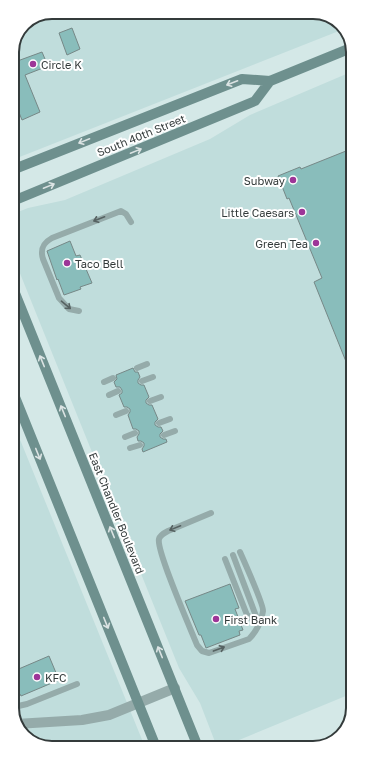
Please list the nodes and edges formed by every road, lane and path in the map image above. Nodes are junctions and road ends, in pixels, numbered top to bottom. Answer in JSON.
{"nodes":[{"id":1,"x":346,"y":50,"type":"edge"},
{"id":2,"x":270,"y":80,"type":"junction"},
{"id":3,"x":19,"y":167,"type":"edge"},
{"id":4,"x":19,"y":198,"type":"edge"},
{"id":5,"x":131,"y":222,"type":"dead end"},
{"id":6,"x":19,"y":303,"type":"edge"},
{"id":7,"x":79,"y":311,"type":"dead end"},
{"id":8,"x":147,"y":364,"type":"dead end"},
{"id":9,"x":137,"y":368,"type":"dead end"},
{"id":10,"x":153,"y":377,"type":"dead end"},
{"id":11,"x":112,"y":378,"type":"dead end"},
{"id":12,"x":142,"y":381,"type":"dead end"},
{"id":13,"x":104,"y":382,"type":"dead end"},
{"id":14,"x":118,"y":391,"type":"dead end"},
{"id":15,"x":109,"y":395,"type":"dead end"},
{"id":16,"x":161,"y":397,"type":"dead end"},
{"id":17,"x":150,"y":401,"type":"dead end"},
{"id":18,"x":19,"y":407,"type":"edge"},
{"id":19,"x":126,"y":411,"type":"dead end"},
{"id":20,"x":116,"y":415,"type":"dead end"},
{"id":21,"x":170,"y":419,"type":"dead end"},
{"id":22,"x":159,"y":423,"type":"dead end"},
{"id":23,"x":175,"y":431,"type":"dead end"},
{"id":24,"x":135,"y":433,"type":"dead end"},
{"id":25,"x":164,"y":435,"type":"dead end"},
{"id":26,"x":125,"y":437,"type":"dead end"},
{"id":27,"x":140,"y":444,"type":"dead end"},
{"id":28,"x":130,"y":448,"type":"dead end"},
{"id":29,"x":211,"y":513,"type":"dead end"},
{"id":30,"x":240,"y":552,"type":"dead end"},
{"id":31,"x":233,"y":556,"type":"dead end"},
{"id":32,"x":225,"y":559,"type":"dead end"},
{"id":33,"x":259,"y":624,"type":"junction"},
{"id":34,"x":77,"y":684,"type":"dead end"},
{"id":35,"x":175,"y":688,"type":"junction"},
{"id":36,"x":138,"y":703,"type":"junction"},
{"id":37,"x":19,"y":706,"type":"edge"},
{"id":38,"x":22,"y":724,"type":"edge"},
{"id":39,"x":154,"y":741,"type":"edge"},
{"id":40,"x":196,"y":741,"type":"edge"}],
"edges":[{"from":1,"to":2,"type":"main road","name":"South 40th Street"},
{"from":2,"to":3,"type":"main road","name":"South 40th Street","one_way":true},
{"from":4,"to":2,"type":"main road","name":"South 40th Street","one_way":true},
{"from":5,"to":7,"type":"lane","one_way":true},
{"from":35,"to":6,"type":"main road","name":"East Chandler Boulevard","one_way":true},
{"from":8,"to":9,"type":"lane"},
{"from":10,"to":12,"type":"lane"},
{"from":11,"to":13,"type":"lane"},
{"from":14,"to":15,"type":"lane"},
{"from":16,"to":17,"type":"lane"},
{"from":18,"to":36,"type":"main road","one_way":true},
{"from":19,"to":20,"type":"lane"},
{"from":21,"to":22,"type":"lane"},
{"from":23,"to":25,"type":"lane"},
{"from":24,"to":26,"type":"lane"},
{"from":27,"to":28,"type":"lane"},
{"from":29,"to":33,"type":"lane","one_way":true},
{"from":30,"to":33,"type":"lane"},
{"from":31,"to":33,"type":"lane"},
{"from":32,"to":33,"type":"lane"},
{"from":34,"to":37,"type":"lane"},
{"from":35,"to":36,"type":"street"},
{"from":35,"to":40,"type":"main road","name":"East Chandler Boulevard"},
{"from":36,"to":38,"type":"street"},
{"from":36,"to":39,"type":"main road"}]}
